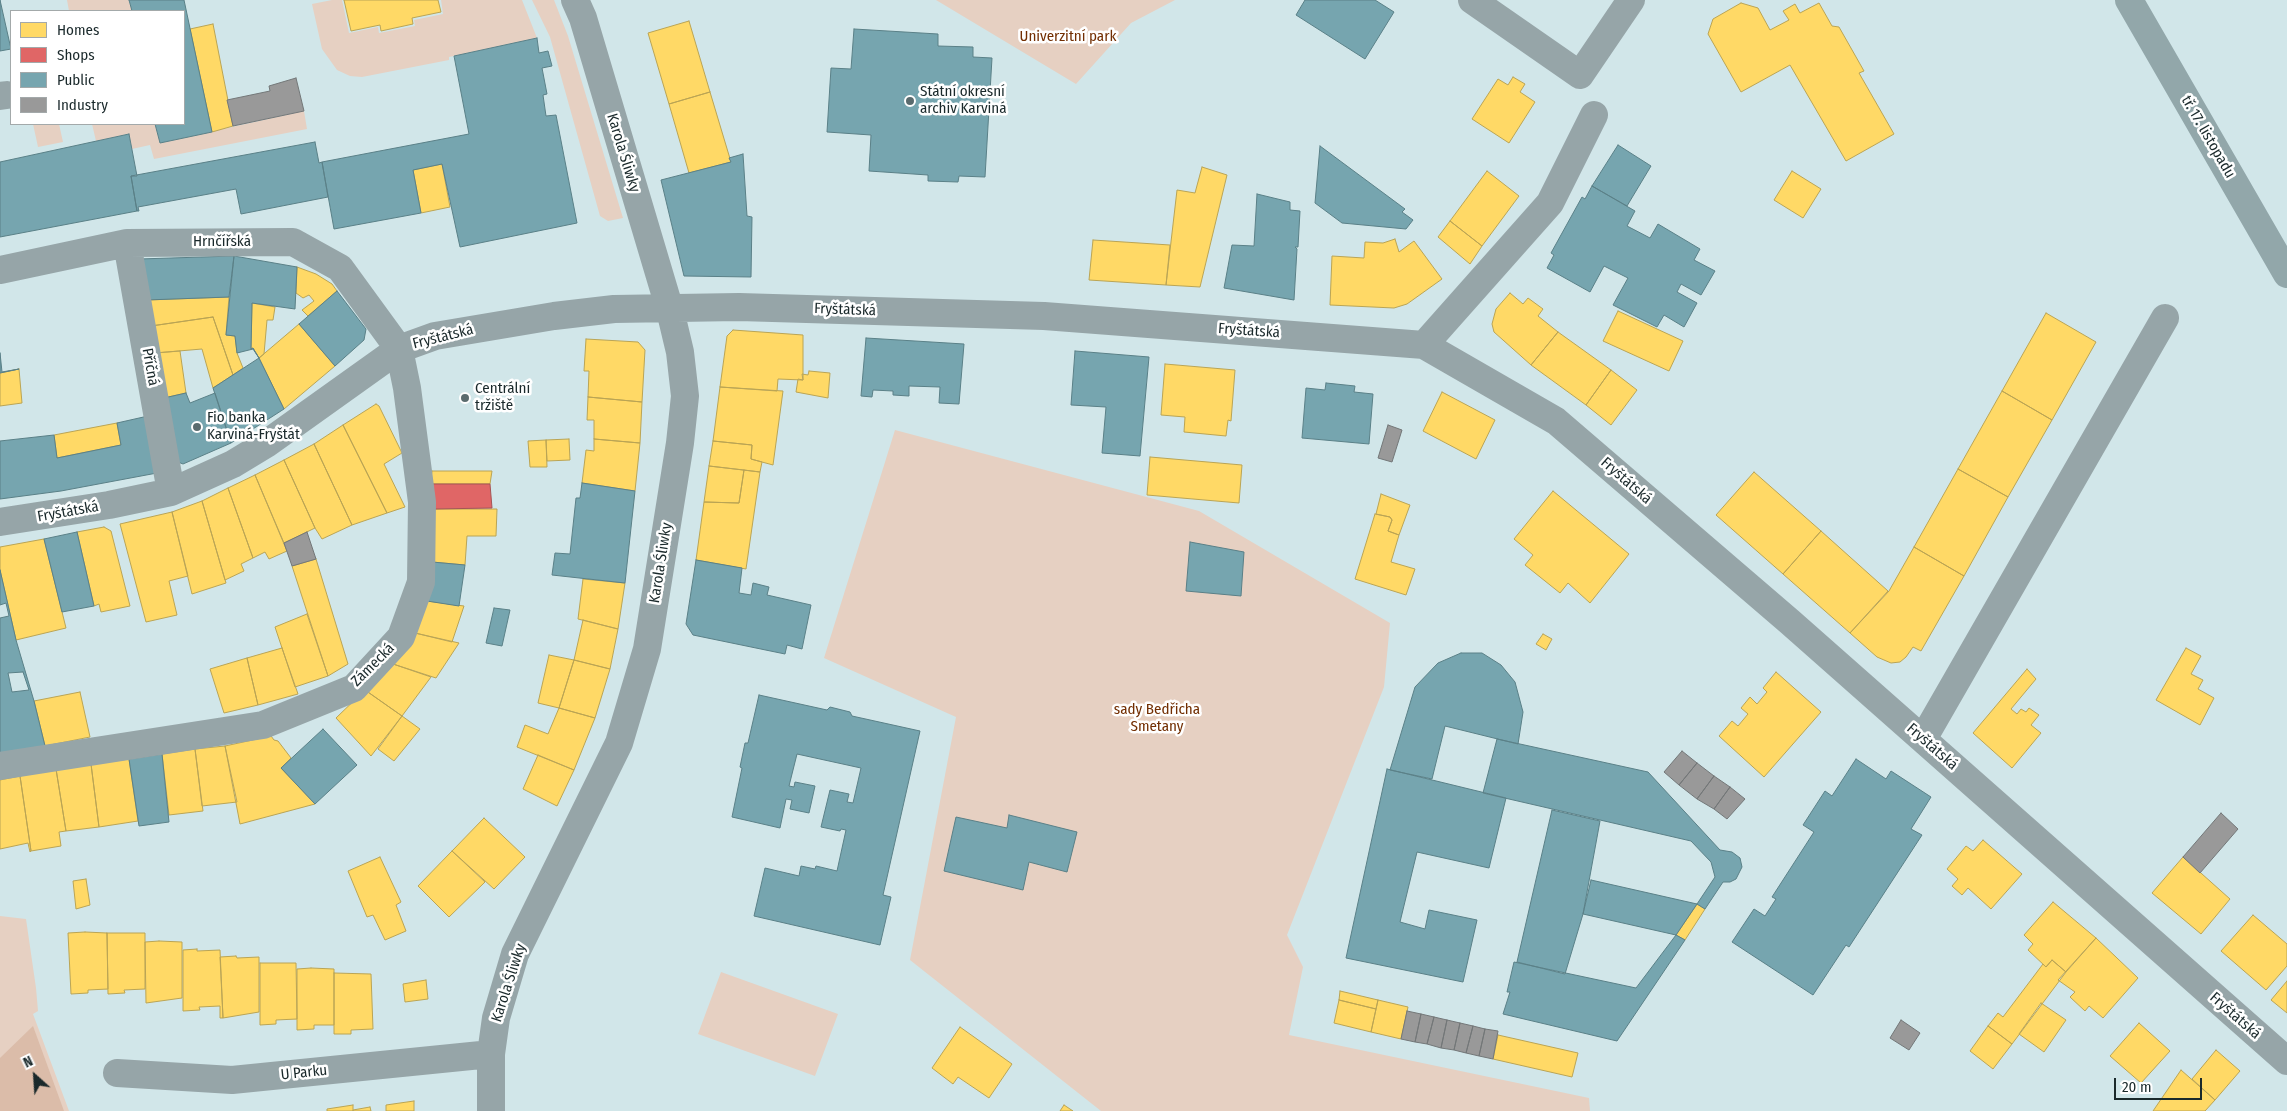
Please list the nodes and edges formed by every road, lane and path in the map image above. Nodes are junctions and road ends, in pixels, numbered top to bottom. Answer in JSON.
{"nodes":[{"id":1,"x":575,"y":0,"type":"edge"},
{"id":2,"x":1472,"y":0,"type":"edge"},
{"id":3,"x":1631,"y":0,"type":"edge"},
{"id":4,"x":2129,"y":0,"type":"edge"},
{"id":5,"x":1594,"y":115,"type":"dead end"},
{"id":6,"x":127,"y":243,"type":"junction"},
{"id":7,"x":0,"y":270,"type":"edge"},
{"id":8,"x":2287,"y":274,"type":"edge"},
{"id":9,"x":670,"y":310,"type":"junction"},
{"id":10,"x":2166,"y":318,"type":"dead end"},
{"id":11,"x":1424,"y":345,"type":"junction"},
{"id":12,"x":399,"y":349,"type":"junction"},
{"id":13,"x":172,"y":492,"type":"junction"},
{"id":14,"x":0,"y":522,"type":"edge"},
{"id":15,"x":1923,"y":739,"type":"junction"},
{"id":16,"x":0,"y":766,"type":"edge"},
{"id":17,"x":491,"y":1054,"type":"junction"},
{"id":18,"x":2287,"y":1061,"type":"edge"},
{"id":19,"x":117,"y":1073,"type":"dead end"},
{"id":20,"x":491,"y":1111,"type":"edge"}],
"edges":[{"from":1,"to":9,"type":"street","name":"Karola Śliwky"},
{"from":2,"to":3,"type":"street"},
{"from":4,"to":8,"type":"main road","name":"tř. 17. listopadu"},
{"from":5,"to":11,"type":"street"},
{"from":6,"to":7,"type":"street","name":"Hrnčířská"},
{"from":6,"to":12,"type":"street","name":"Hrnčířská"},
{"from":6,"to":13,"type":"street","name":"Příčná"},
{"from":9,"to":11,"type":"street","name":"Fryštátská"},
{"from":9,"to":12,"type":"street","name":"Fryštátská"},
{"from":9,"to":17,"type":"street","name":"Karola Śliwky"},
{"from":10,"to":15,"type":"street"},
{"from":11,"to":15,"type":"street","name":"Fryštátská"},
{"from":12,"to":13,"type":"street","name":"Fryštátská"},
{"from":12,"to":16,"type":"street","name":"Zámecká"},
{"from":13,"to":14,"type":"street","name":"Fryštátská"},
{"from":15,"to":18,"type":"street","name":"Fryštátská"},
{"from":17,"to":19,"type":"street","name":"U Parku"},
{"from":17,"to":20,"type":"street","name":"Karola Śliwky"}]}
